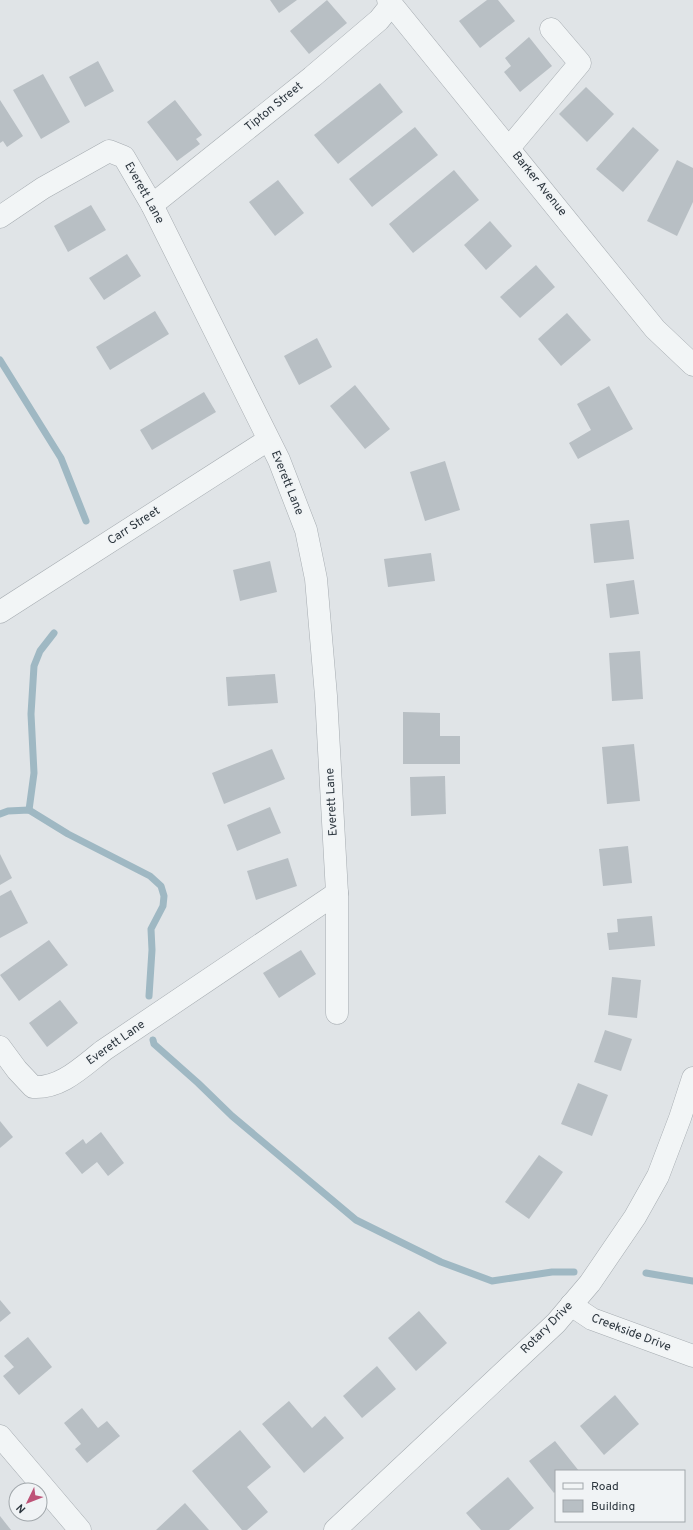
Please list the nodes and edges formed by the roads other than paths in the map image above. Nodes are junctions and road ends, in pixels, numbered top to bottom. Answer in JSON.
{"nodes":[{"id":1,"x":389,"y":2,"type":"edge"},
{"id":2,"x":551,"y":29,"type":"dead end"},
{"id":3,"x":509,"y":148,"type":"junction"},
{"id":4,"x":152,"y":205,"type":"junction"},
{"id":5,"x":0,"y":217,"type":"edge"},
{"id":6,"x":693,"y":365,"type":"edge"},
{"id":7,"x":268,"y":440,"type":"junction"},
{"id":8,"x":0,"y":612,"type":"edge"},
{"id":9,"x":337,"y":893,"type":"junction"},
{"id":10,"x":337,"y":1013,"type":"dead end"},
{"id":11,"x":0,"y":1047,"type":"edge"},
{"id":12,"x":693,"y":1078,"type":"edge"},
{"id":13,"x":571,"y":1305,"type":"junction"},
{"id":14,"x":693,"y":1356,"type":"edge"},
{"id":15,"x":0,"y":1436,"type":"edge"},
{"id":16,"x":80,"y":1530,"type":"edge"},
{"id":17,"x":335,"y":1530,"type":"edge"}],
"edges":[{"from":1,"to":3,"type":"street","name":"Barker Avenue"},
{"from":1,"to":4,"type":"street","name":"Tipton Street"},
{"from":2,"to":3,"type":"street"},
{"from":3,"to":6,"type":"street","name":"Barker Avenue"},
{"from":4,"to":5,"type":"street","name":"Everett Lane"},
{"from":4,"to":7,"type":"street","name":"Everett Lane"},
{"from":7,"to":8,"type":"street","name":"Carr Street"},
{"from":7,"to":9,"type":"street","name":"Everett Lane"},
{"from":9,"to":10,"type":"street","name":"Everett Lane"},
{"from":9,"to":11,"type":"street","name":"Everett Lane"},
{"from":12,"to":13,"type":"street","name":"Rotary Drive"},
{"from":13,"to":14,"type":"street","name":"Creekside Drive"},
{"from":13,"to":17,"type":"street","name":"Rotary Drive"},
{"from":15,"to":16,"type":"street"}]}
